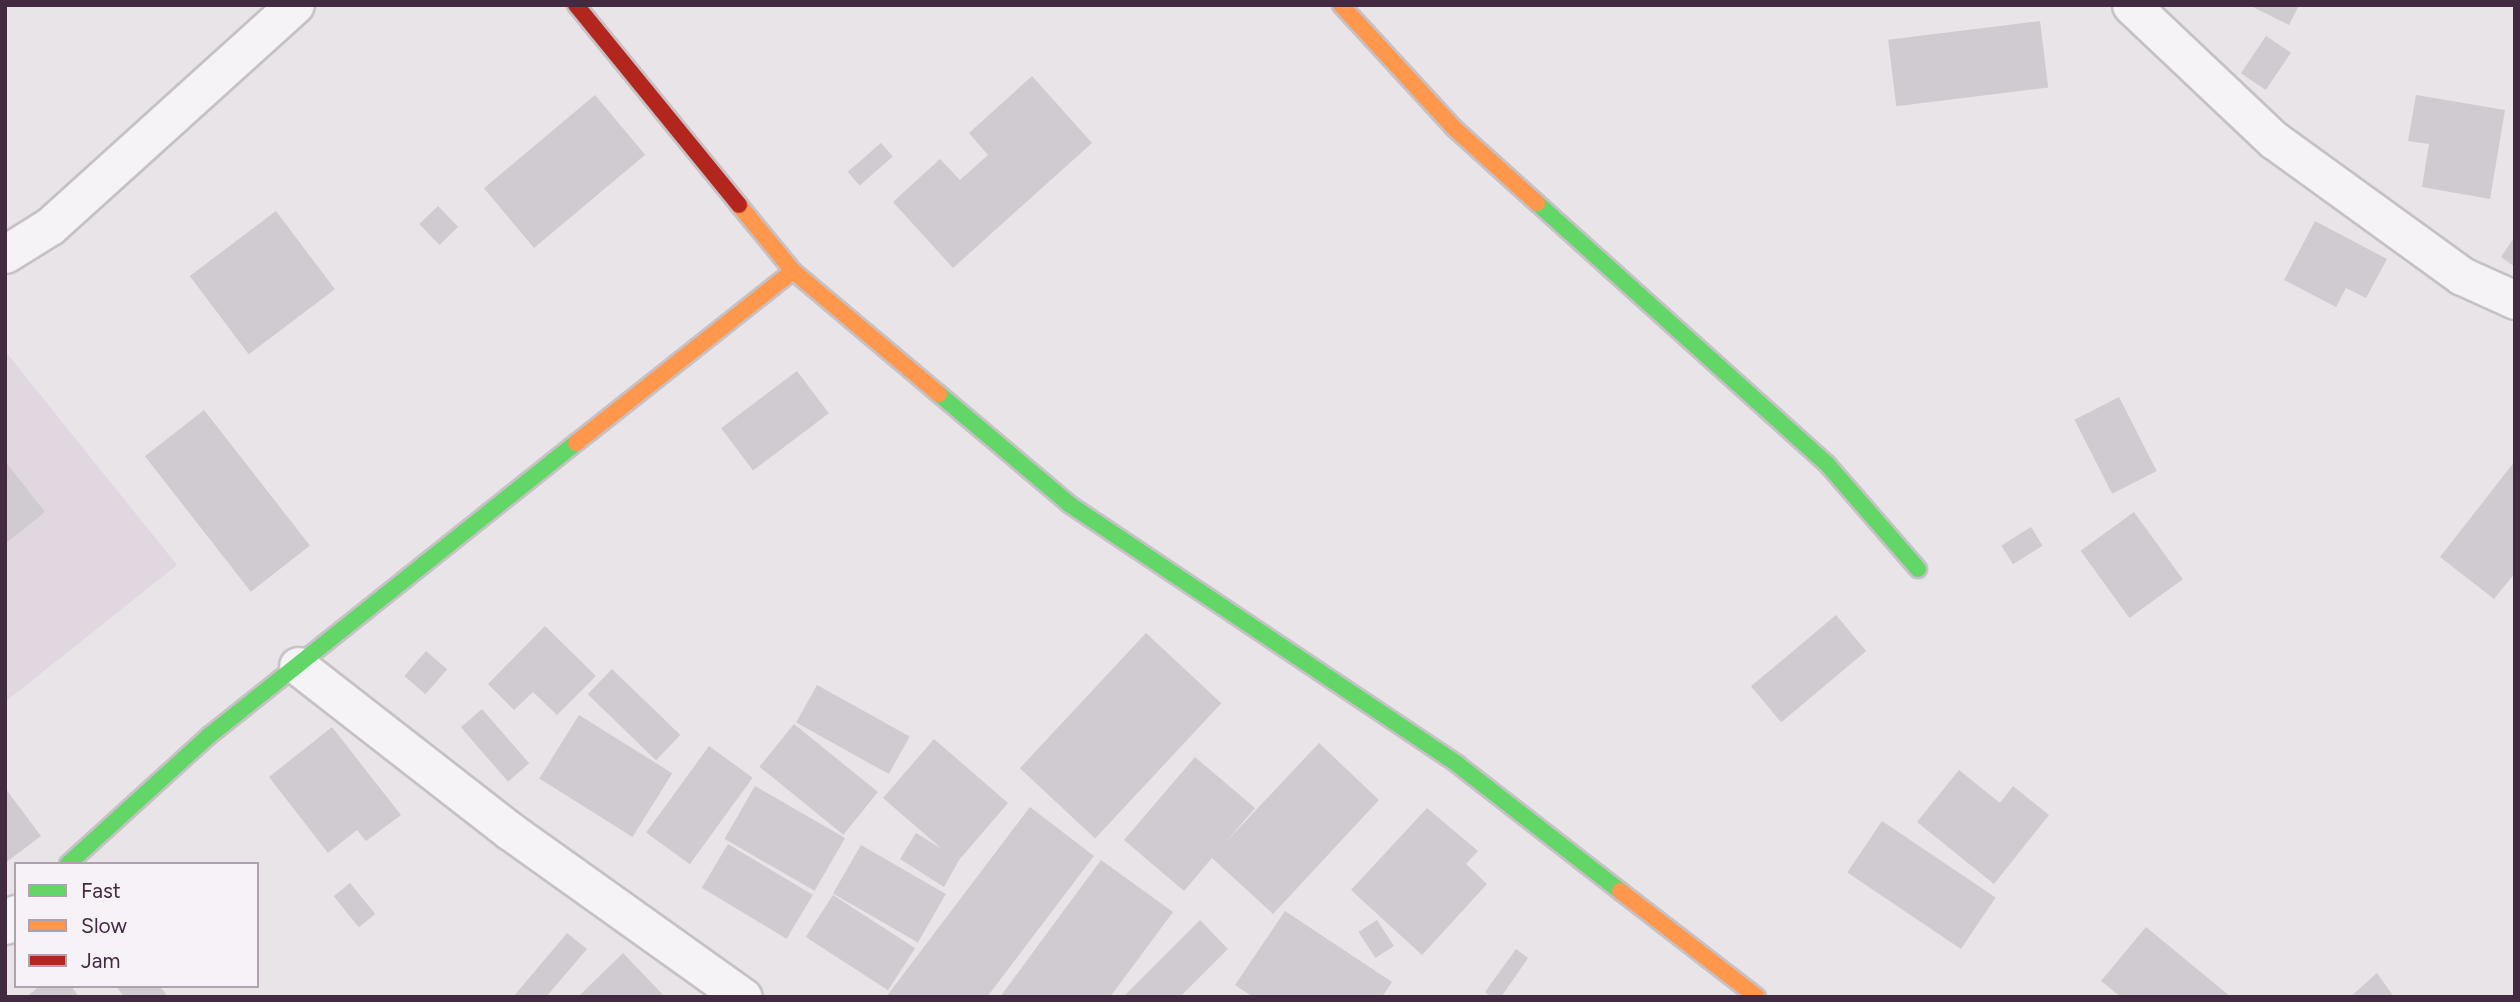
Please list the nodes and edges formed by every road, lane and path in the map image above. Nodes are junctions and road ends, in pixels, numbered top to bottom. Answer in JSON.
{"nodes":[{"id":1,"x":295,"y":5,"type":"edge"},
{"id":2,"x":576,"y":5,"type":"edge"},
{"id":3,"x":1341,"y":5,"type":"edge"},
{"id":4,"x":2131,"y":6,"type":"edge"},
{"id":5,"x":5,"y":254,"type":"edge"},
{"id":6,"x":793,"y":271,"type":"junction"},
{"id":7,"x":2515,"y":300,"type":"edge"},
{"id":8,"x":1918,"y":569,"type":"dead end"},
{"id":9,"x":298,"y":666,"type":"junction"},
{"id":10,"x":70,"y":862,"type":"edge"},
{"id":11,"x":743,"y":997,"type":"edge"},
{"id":12,"x":1757,"y":997,"type":"edge"}],
"edges":[{"from":1,"to":5,"type":"street"},
{"from":2,"to":6,"type":"street"},
{"from":3,"to":8,"type":"street"},
{"from":4,"to":7,"type":"street"},
{"from":6,"to":9,"type":"street"},
{"from":6,"to":12,"type":"street"},
{"from":9,"to":10,"type":"street"},
{"from":9,"to":11,"type":"street"}]}
